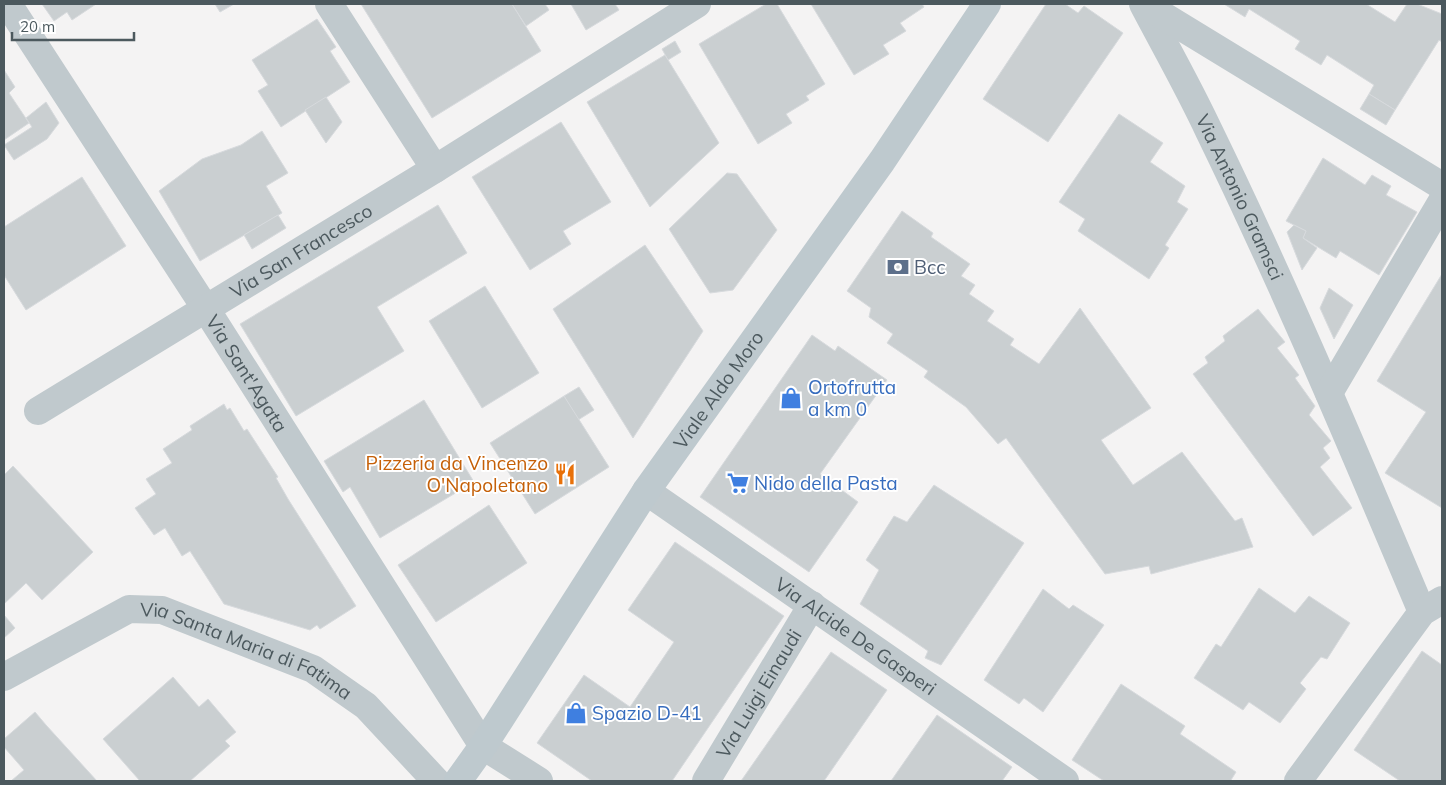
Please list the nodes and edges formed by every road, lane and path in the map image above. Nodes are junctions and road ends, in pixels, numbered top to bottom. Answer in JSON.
{"nodes":[{"id":1,"x":8,"y":4,"type":"edge"},
{"id":2,"x":329,"y":4,"type":"edge"},
{"id":3,"x":697,"y":4,"type":"edge"},
{"id":4,"x":987,"y":4,"type":"edge"},
{"id":5,"x":1143,"y":4,"type":"edge"},
{"id":6,"x":434,"y":169,"type":"junction"},
{"id":7,"x":1442,"y":186,"type":"edge"},
{"id":8,"x":1442,"y":201,"type":"edge"},
{"id":9,"x":206,"y":309,"type":"junction"},
{"id":10,"x":1329,"y":394,"type":"junction"},
{"id":11,"x":38,"y":411,"type":"dead end"},
{"id":12,"x":646,"y":491,"type":"junction"},
{"id":13,"x":812,"y":605,"type":"junction"},
{"id":14,"x":1435,"y":612,"type":"edge"},
{"id":15,"x":4,"y":677,"type":"edge"},
{"id":16,"x":483,"y":746,"type":"junction"},
{"id":17,"x":1036,"y":773,"type":"edge"},
{"id":18,"x":436,"y":781,"type":"edge"},
{"id":19,"x":458,"y":781,"type":"edge"},
{"id":20,"x":539,"y":781,"type":"edge"},
{"id":21,"x":706,"y":781,"type":"edge"},
{"id":22,"x":1065,"y":781,"type":"edge"},
{"id":23,"x":1298,"y":781,"type":"edge"}],
"edges":[{"from":1,"to":9,"type":"street","name":"Via Sant'Agata"},
{"from":2,"to":6,"type":"street"},
{"from":3,"to":6,"type":"street","name":"Via San Francesco"},
{"from":4,"to":12,"type":"main road","name":"Viale Aldo Moro"},
{"from":5,"to":7,"type":"street","name":"Via Antonio Gramsci"},
{"from":5,"to":10,"type":"street","name":"Via Antonio Gramsci"},
{"from":6,"to":9,"type":"street","name":"Via San Francesco"},
{"from":8,"to":10,"type":"street"},
{"from":9,"to":11,"type":"street","name":"Via San Francesco"},
{"from":9,"to":16,"type":"street","name":"Via Sant'Agata"},
{"from":10,"to":14,"type":"street","name":"Via Antonio Gramsci"},
{"from":12,"to":13,"type":"street","name":"Via Alcide De Gasperi"},
{"from":12,"to":16,"type":"main road","name":"Viale Aldo Moro"},
{"from":13,"to":17,"type":"street","name":"Via Alcide De Gasperi"},
{"from":13,"to":21,"type":"street","name":"Via Luigi Einaudi"},
{"from":14,"to":23,"type":"street"},
{"from":15,"to":18,"type":"street","name":"Via Santa Maria di Fatima"},
{"from":16,"to":19,"type":"main road","name":"Viale Aldo Moro"},
{"from":16,"to":20,"type":"street"},
{"from":17,"to":22,"type":"street","name":"Via Alcide De Gasperi"}]}
